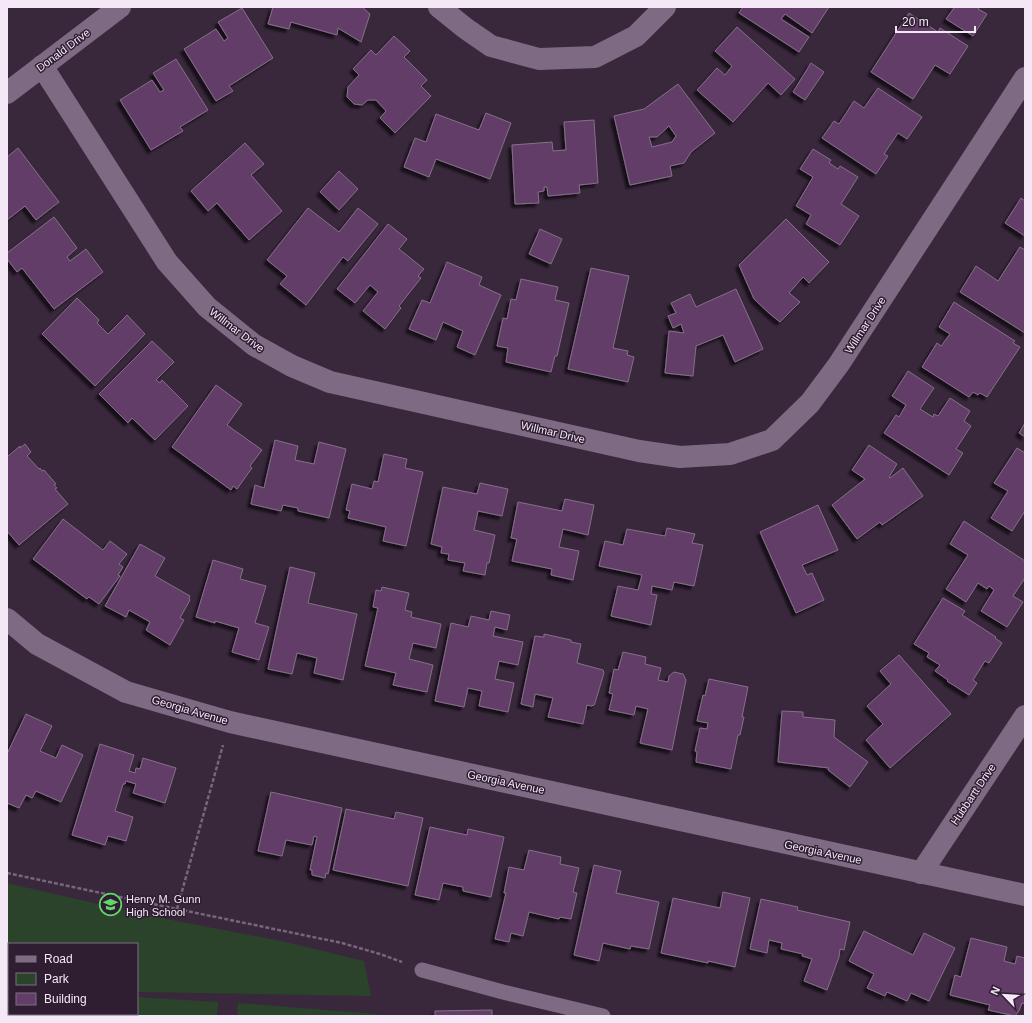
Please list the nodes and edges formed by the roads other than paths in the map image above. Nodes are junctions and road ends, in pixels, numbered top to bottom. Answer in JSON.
{"nodes":[{"id":1,"x":120,"y":7,"type":"edge"},
{"id":2,"x":439,"y":7,"type":"edge"},
{"id":3,"x":665,"y":7,"type":"edge"},
{"id":4,"x":42,"y":66,"type":"junction"},
{"id":5,"x":1025,"y":78,"type":"edge"},
{"id":6,"x":7,"y":93,"type":"edge"},
{"id":7,"x":7,"y":619,"type":"edge"},
{"id":8,"x":1025,"y":716,"type":"edge"},
{"id":9,"x":921,"y":873,"type":"junction"},
{"id":10,"x":1025,"y":895,"type":"edge"},
{"id":11,"x":422,"y":970,"type":"road end"},
{"id":12,"x":603,"y":1016,"type":"edge"}],
"edges":[{"from":1,"to":4,"type":"street","name":"Donald Drive"},
{"from":2,"to":3,"type":"street"},
{"from":4,"to":5,"type":"street","name":"Willmar Drive"},
{"from":4,"to":6,"type":"street","name":"Donald Drive"},
{"from":7,"to":9,"type":"street","name":"Georgia Avenue"},
{"from":8,"to":9,"type":"street","name":"Hubbartt Drive"},
{"from":9,"to":10,"type":"street","name":"Georgia Avenue"},
{"from":11,"to":12,"type":"lane"}]}
